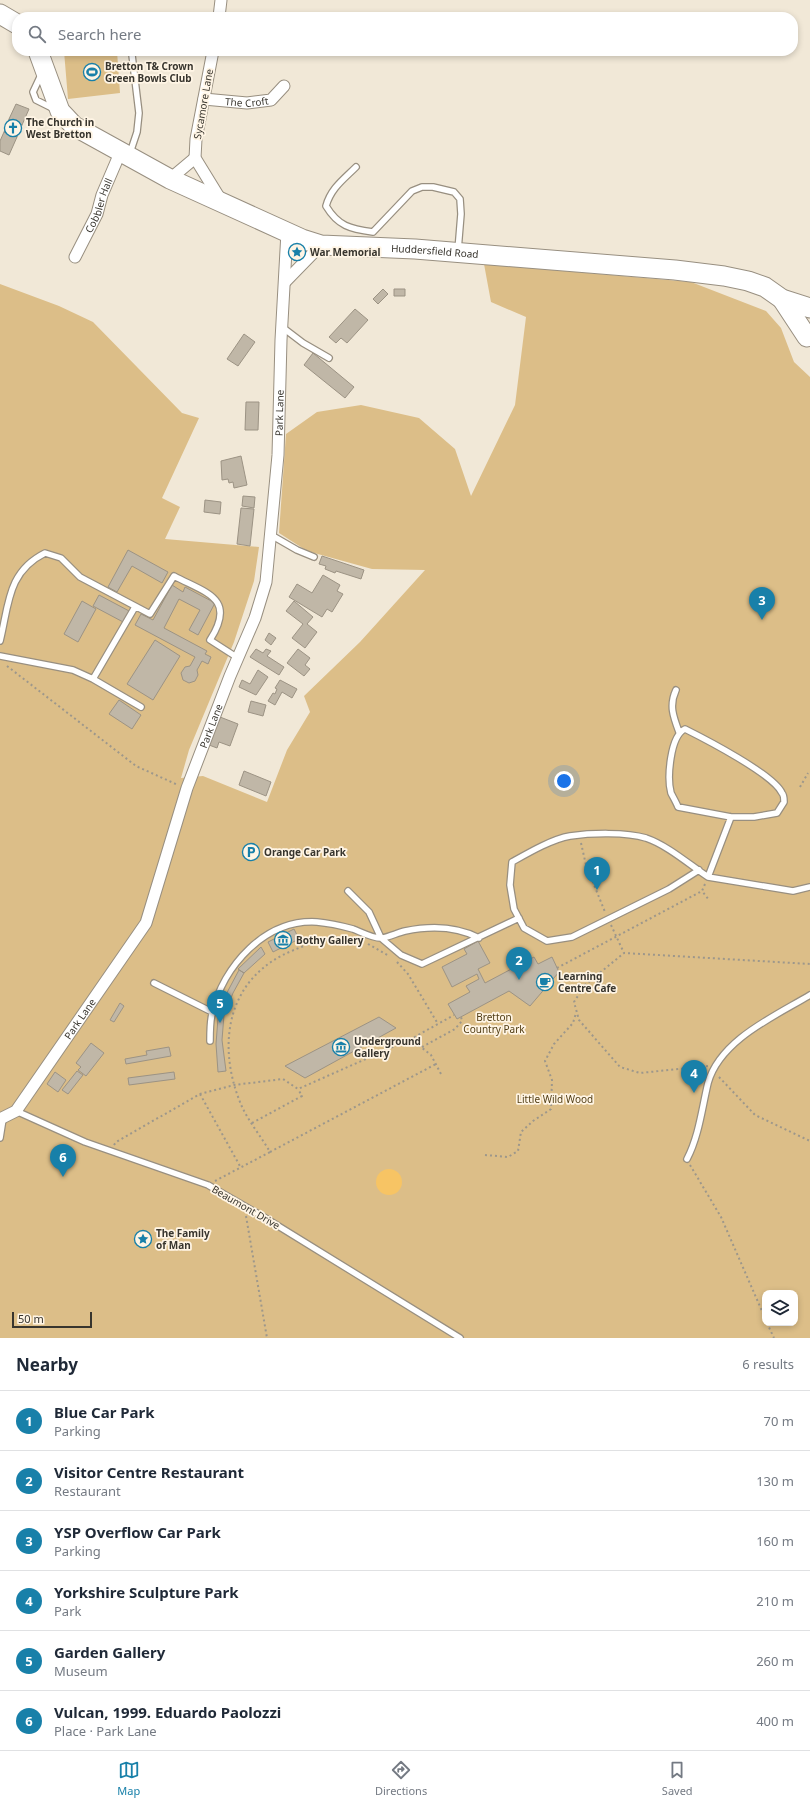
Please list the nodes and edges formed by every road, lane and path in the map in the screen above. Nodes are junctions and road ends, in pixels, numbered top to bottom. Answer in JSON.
{"nodes":[{"id":1,"x":221,"y":0,"type":"edge"},
{"id":2,"x":220,"y":12,"type":"edge"},
{"id":3,"x":0,"y":14,"type":"edge"},
{"id":4,"x":12,"y":21,"type":"edge"},
{"id":5,"x":132,"y":56,"type":"edge"},
{"id":6,"x":212,"y":56,"type":"edge"},
{"id":7,"x":41,"y":59,"type":"edge"},
{"id":8,"x":284,"y":86,"type":"dead end"},
{"id":9,"x":204,"y":99,"type":"junction"},
{"id":10,"x":124,"y":155,"type":"junction"},
{"id":11,"x":196,"y":158,"type":"junction"},
{"id":12,"x":356,"y":167,"type":"dead end"},
{"id":13,"x":170,"y":179,"type":"junction"},
{"id":14,"x":223,"y":204,"type":"junction"},
{"id":15,"x":287,"y":232,"type":"junction"},
{"id":16,"x":321,"y":245,"type":"junction"},
{"id":17,"x":458,"y":253,"type":"junction"},
{"id":18,"x":75,"y":257,"type":"dead end"},
{"id":19,"x":285,"y":282,"type":"junction"},
{"id":20,"x":782,"y":299,"type":"junction"},
{"id":21,"x":810,"y":308,"type":"edge"},
{"id":22,"x":282,"y":327,"type":"junction"},
{"id":23,"x":809,"y":336,"type":"edge"},
{"id":24,"x":329,"y":358,"type":"dead end"},
{"id":25,"x":271,"y":535,"type":"junction"},
{"id":26,"x":314,"y":557,"type":"dead end"},
{"id":27,"x":135,"y":607,"type":"junction"},
{"id":28,"x":0,"y":641,"type":"edge"},
{"id":29,"x":0,"y":656,"type":"edge"},
{"id":30,"x":238,"y":658,"type":"junction"},
{"id":31,"x":6,"y":665,"type":"dead end"},
{"id":32,"x":93,"y":679,"type":"junction"},
{"id":33,"x":676,"y":690,"type":"dead end"},
{"id":34,"x":141,"y":706,"type":"dead end"},
{"id":35,"x":679,"y":732,"type":"junction"},
{"id":36,"x":808,"y":773,"type":"dead end"},
{"id":37,"x":800,"y":786,"type":"dead end"},
{"id":38,"x":186,"y":788,"type":"junction"},
{"id":39,"x":731,"y":817,"type":"junction"},
{"id":40,"x":580,"y":836,"type":"junction"},
{"id":41,"x":699,"y":870,"type":"junction"},
{"id":42,"x":708,"y":877,"type":"junction"},
{"id":43,"x":810,"y":887,"type":"edge"},
{"id":44,"x":348,"y":891,"type":"dead end"},
{"id":45,"x":702,"y":891,"type":"junction"},
{"id":46,"x":709,"y":900,"type":"dead end"},
{"id":47,"x":519,"y":918,"type":"junction"},
{"id":48,"x":608,"y":920,"type":"junction"},
{"id":49,"x":616,"y":937,"type":"junction"},
{"id":50,"x":381,"y":938,"type":"junction"},
{"id":51,"x":479,"y":938,"type":"junction"},
{"id":52,"x":624,"y":953,"type":"junction"},
{"id":53,"x":810,"y":964,"type":"edge"},
{"id":54,"x":557,"y":968,"type":"dead end"},
{"id":55,"x":154,"y":983,"type":"dead end"},
{"id":56,"x":810,"y":995,"type":"edge"},
{"id":57,"x":212,"y":1012,"type":"junction"},
{"id":58,"x":577,"y":1012,"type":"junction"},
{"id":59,"x":454,"y":1015,"type":"dead end"},
{"id":60,"x":461,"y":1017,"type":"dead end"},
{"id":61,"x":438,"y":1024,"type":"junction"},
{"id":62,"x":411,"y":1039,"type":"junction"},
{"id":63,"x":210,"y":1041,"type":"dead end"},
{"id":64,"x":422,"y":1047,"type":"junction"},
{"id":65,"x":436,"y":1064,"type":"junction"},
{"id":66,"x":714,"y":1072,"type":"junction"},
{"id":67,"x":441,"y":1074,"type":"dead end"},
{"id":68,"x":234,"y":1085,"type":"junction"},
{"id":69,"x":298,"y":1089,"type":"junction"},
{"id":70,"x":200,"y":1094,"type":"junction"},
{"id":71,"x":16,"y":1111,"type":"junction"},
{"id":72,"x":1,"y":1119,"type":"edge"},
{"id":73,"x":252,"y":1123,"type":"junction"},
{"id":74,"x":0,"y":1138,"type":"edge"},
{"id":75,"x":810,"y":1141,"type":"edge"},
{"id":76,"x":111,"y":1151,"type":"junction"},
{"id":77,"x":270,"y":1152,"type":"junction"},
{"id":78,"x":485,"y":1155,"type":"dead end"},
{"id":79,"x":687,"y":1159,"type":"joint"},
{"id":80,"x":241,"y":1168,"type":"junction"},
{"id":81,"x":208,"y":1185,"type":"junction"},
{"id":82,"x":243,"y":1205,"type":"junction"},
{"id":83,"x":762,"y":1311,"type":"edge"},
{"id":84,"x":768,"y":1326,"type":"edge"},
{"id":85,"x":267,"y":1338,"type":"edge"},
{"id":86,"x":460,"y":1338,"type":"edge"},
{"id":87,"x":774,"y":1338,"type":"edge"}],
"edges":[{"from":1,"to":2,"type":"street"},
{"from":3,"to":4,"type":"highway"},
{"from":5,"to":10,"type":"lane"},
{"from":6,"to":9,"type":"street","name":"Sycamore Lane"},
{"from":7,"to":10,"type":"highway","name":"Huddersfield Road"},
{"from":8,"to":9,"type":"street","name":"The Croft"},
{"from":9,"to":11,"type":"street","name":"Sycamore Lane"},
{"from":10,"to":13,"type":"highway","name":"Huddersfield Road"},
{"from":10,"to":18,"type":"street","name":"Cobbler Hall"},
{"from":11,"to":13,"type":"street"},
{"from":11,"to":14,"type":"street"},
{"from":12,"to":17,"type":"lane"},
{"from":13,"to":14,"type":"highway","name":"Huddersfield Road"},
{"from":14,"to":15,"type":"highway","name":"Huddersfield Road"},
{"from":15,"to":16,"type":"highway","name":"Huddersfield Road"},
{"from":15,"to":19,"type":"street","name":"Park Lane"},
{"from":16,"to":17,"type":"highway","name":"Huddersfield Road"},
{"from":16,"to":19,"type":"street"},
{"from":17,"to":20,"type":"highway","name":"Huddersfield Road"},
{"from":19,"to":22,"type":"street","name":"Park Lane"},
{"from":20,"to":21,"type":"highway","name":"Huddersfield Road"},
{"from":20,"to":23,"type":"highway","name":"Huddersfield Road"},
{"from":22,"to":24,"type":"lane"},
{"from":22,"to":25,"type":"street","name":"Park Lane"},
{"from":25,"to":26,"type":"lane"},
{"from":25,"to":30,"type":"street","name":"Park Lane"},
{"from":27,"to":28,"type":"lane"},
{"from":27,"to":30,"type":"lane"},
{"from":27,"to":32,"type":"lane"},
{"from":29,"to":32,"type":"lane"},
{"from":30,"to":38,"type":"street","name":"Park Lane"},
{"from":31,"to":38,"type":"path"},
{"from":32,"to":34,"type":"lane"},
{"from":33,"to":35,"type":"lane"},
{"from":35,"to":39,"type":"lane"},
{"from":35,"to":39,"type":"lane"},
{"from":36,"to":37,"type":"path"},
{"from":38,"to":71,"type":"street","name":"Park Lane"},
{"from":39,"to":42,"type":"lane"},
{"from":40,"to":41,"type":"lane"},
{"from":40,"to":47,"type":"lane"},
{"from":40,"to":48,"type":"path"},
{"from":41,"to":42,"type":"lane"},
{"from":41,"to":48,"type":"lane"},
{"from":42,"to":43,"type":"lane"},
{"from":42,"to":45,"type":"path"},
{"from":44,"to":50,"type":"lane"},
{"from":45,"to":46,"type":"path"},
{"from":45,"to":49,"type":"path"},
{"from":47,"to":48,"type":"lane"},
{"from":47,"to":51,"type":"lane"},
{"from":48,"to":49,"type":"path"},
{"from":49,"to":52,"type":"path"},
{"from":49,"to":54,"type":"path"},
{"from":50,"to":51,"type":"lane"},
{"from":50,"to":51,"type":"lane"},
{"from":50,"to":57,"type":"lane"},
{"from":52,"to":53,"type":"path"},
{"from":52,"to":58,"type":"path"},
{"from":55,"to":57,"type":"lane"},
{"from":56,"to":66,"type":"lane"},
{"from":57,"to":63,"type":"lane"},
{"from":58,"to":66,"type":"path"},
{"from":58,"to":78,"type":"path"},
{"from":59,"to":61,"type":"path"},
{"from":60,"to":64,"type":"path"},
{"from":61,"to":62,"type":"path"},
{"from":61,"to":68,"type":"path"},
{"from":62,"to":64,"type":"path"},
{"from":62,"to":69,"type":"path"},
{"from":64,"to":65,"type":"path"},
{"from":65,"to":67,"type":"path"},
{"from":65,"to":77,"type":"path"},
{"from":66,"to":75,"type":"path"},
{"from":66,"to":79,"type":"lane"},
{"from":68,"to":69,"type":"path"},
{"from":68,"to":70,"type":"path"},
{"from":68,"to":73,"type":"path"},
{"from":69,"to":73,"type":"path"},
{"from":70,"to":76,"type":"path"},
{"from":70,"to":80,"type":"path"},
{"from":71,"to":72,"type":"street","name":"Park Lane"},
{"from":71,"to":76,"type":"lane","name":"Beaumont Drive"},
{"from":72,"to":74,"type":"lane"},
{"from":73,"to":77,"type":"path"},
{"from":76,"to":81,"type":"lane","name":"Beaumont Drive"},
{"from":77,"to":80,"type":"path"},
{"from":79,"to":83,"type":"path"},
{"from":80,"to":81,"type":"path"},
{"from":81,"to":82,"type":"lane","name":"Beaumont Drive"},
{"from":82,"to":85,"type":"path"},
{"from":82,"to":86,"type":"lane","name":"Beaumont Drive"},
{"from":84,"to":87,"type":"path"}]}
